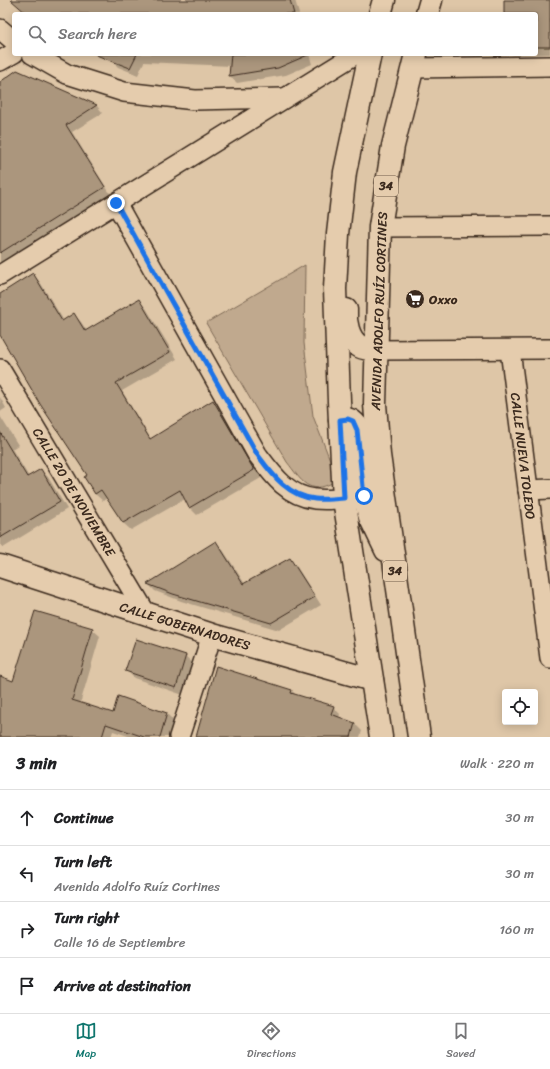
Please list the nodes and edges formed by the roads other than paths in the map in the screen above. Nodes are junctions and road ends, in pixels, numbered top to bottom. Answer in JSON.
{"nodes":[{"id":1,"x":0,"y":29,"type":"edge"},
{"id":2,"x":12,"y":40,"type":"edge"},
{"id":3,"x":12,"y":54,"type":"edge"},
{"id":4,"x":36,"y":56,"type":"edge"},
{"id":5,"x":353,"y":56,"type":"edge"},
{"id":6,"x":370,"y":56,"type":"edge"},
{"id":7,"x":0,"y":61,"type":"edge"},
{"id":8,"x":414,"y":61,"type":"edge"},
{"id":9,"x":550,"y":66,"type":"edge"},
{"id":10,"x":284,"y":98,"type":"junction"},
{"id":11,"x":353,"y":130,"type":"junction"},
{"id":12,"x":116,"y":203,"type":"junction"},
{"id":13,"x":550,"y":226,"type":"edge"},
{"id":14,"x":380,"y":227,"type":"junction"},
{"id":15,"x":0,"y":275,"type":"edge"},
{"id":16,"x":550,"y":349,"type":"edge"},
{"id":17,"x":375,"y":350,"type":"junction"},
{"id":18,"x":510,"y":350,"type":"junction"},
{"id":19,"x":0,"y":369,"type":"edge"},
{"id":20,"x":340,"y":420,"type":"junction"},
{"id":21,"x":550,"y":489,"type":"edge"},
{"id":22,"x":528,"y":490,"type":"junction"},
{"id":23,"x":344,"y":498,"type":"junction"},
{"id":24,"x":394,"y":565,"type":"junction"},
{"id":25,"x":0,"y":566,"type":"edge"},
{"id":26,"x":547,"y":611,"type":"edge"},
{"id":27,"x":147,"y":614,"type":"junction"},
{"id":28,"x":212,"y":635,"type":"junction"},
{"id":29,"x":550,"y":658,"type":"edge"},
{"id":30,"x":372,"y":680,"type":"junction"},
{"id":31,"x":180,"y":737,"type":"edge"},
{"id":32,"x":381,"y":737,"type":"edge"},
{"id":33,"x":419,"y":737,"type":"edge"}],
"edges":[{"from":1,"to":2,"type":"street"},
{"from":3,"to":7,"type":"street"},
{"from":4,"to":10,"type":"street"},
{"from":5,"to":10,"type":"street"},
{"from":6,"to":11,"type":"main road"},
{"from":8,"to":9,"type":"street"},
{"from":8,"to":14,"type":"main road","name":"AVENIDA ADOLFO RUÍZ CORTINES","number":"34"},
{"from":10,"to":12,"type":"street"},
{"from":11,"to":17,"type":"main road"},
{"from":11,"to":20,"type":"main road"},
{"from":12,"to":15,"type":"street"},
{"from":12,"to":23,"type":"street"},
{"from":13,"to":14,"type":"street"},
{"from":14,"to":17,"type":"main road","name":"AVENIDA ADOLFO RUÍZ CORTINES","number":"34"},
{"from":16,"to":18,"type":"street"},
{"from":17,"to":18,"type":"street"},
{"from":17,"to":24,"type":"main road","name":"AVENIDA ADOLFO RUÍZ CORTINES","number":"34"},
{"from":18,"to":22,"type":"street","name":"CALLE NUEVA TOLEDO"},
{"from":19,"to":27,"type":"street","name":"CALLE 20 DE NOVIEMBRE"},
{"from":20,"to":23,"type":"main road"},
{"from":20,"to":24,"type":"main road"},
{"from":21,"to":22,"type":"street"},
{"from":22,"to":26,"type":"street","name":"CALLE NUEVA TOLEDO"},
{"from":23,"to":30,"type":"main road"},
{"from":24,"to":33,"type":"main road","name":"AVENIDA ADOLFO RUÍZ CORTINES","number":"34"},
{"from":25,"to":27,"type":"main road","name":"CALLE GOBERNADORES"},
{"from":26,"to":29,"type":"street","name":"CALLE NUEVA TOLEDO"},
{"from":27,"to":28,"type":"main road","name":"CALLE GOBERNADORES"},
{"from":28,"to":30,"type":"main road","name":"CALLE GOBERNADORES"},
{"from":28,"to":31,"type":"street"},
{"from":30,"to":32,"type":"main road"}]}
